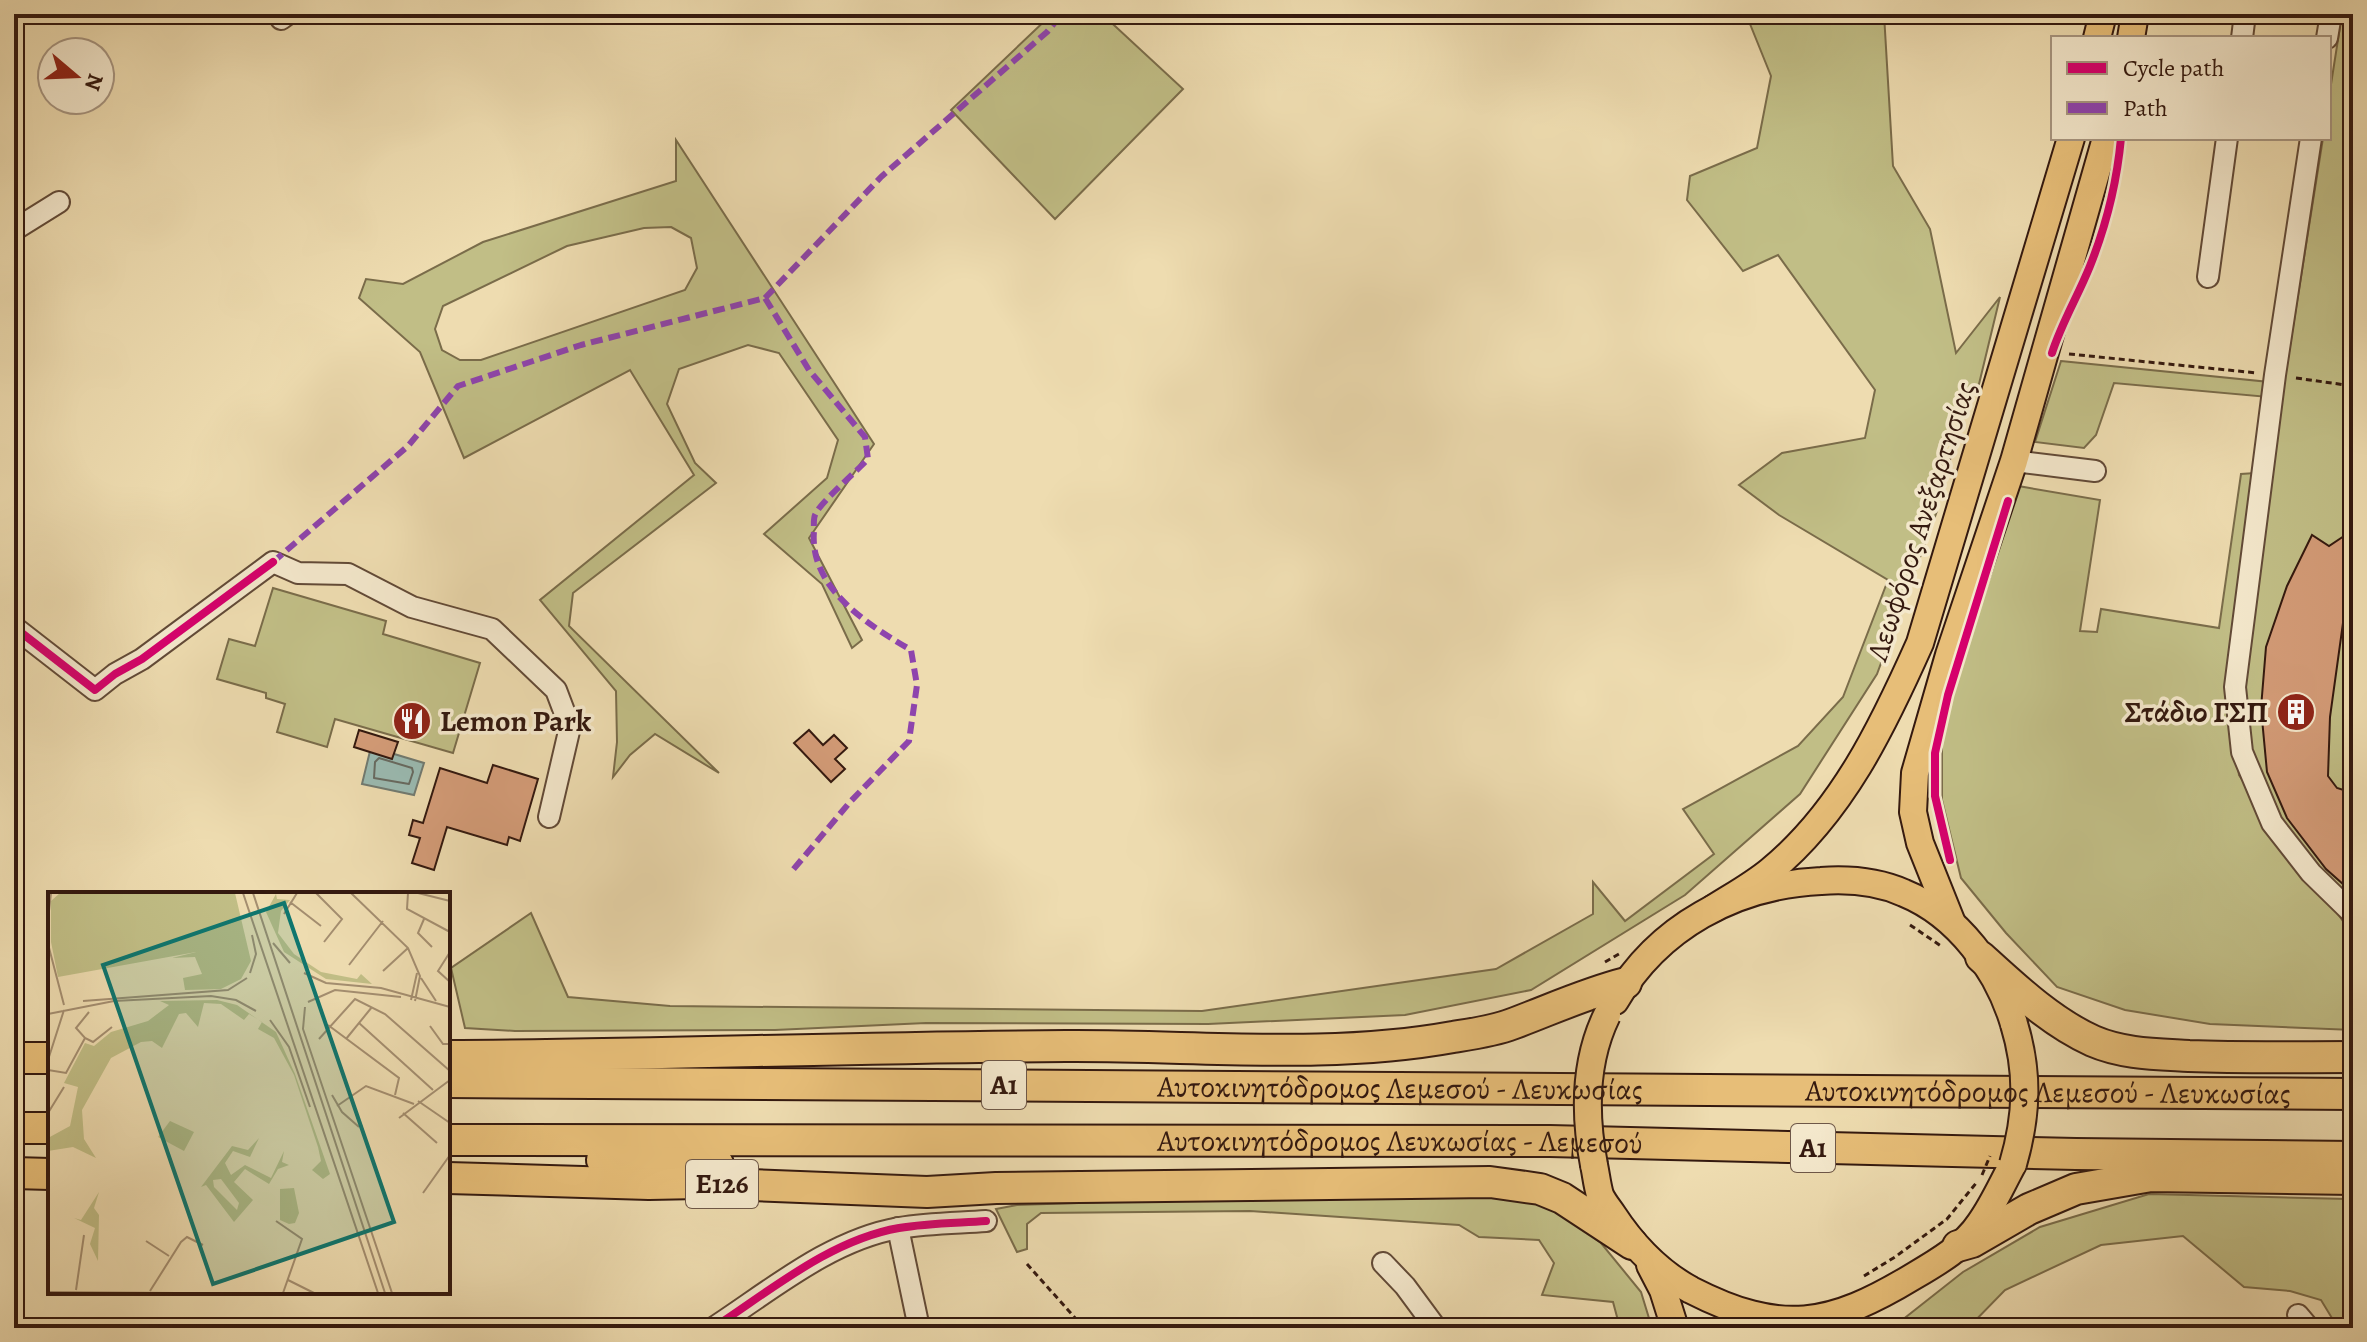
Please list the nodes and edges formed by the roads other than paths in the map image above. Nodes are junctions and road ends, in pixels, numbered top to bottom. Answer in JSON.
{"nodes":[{"id":1,"x":2103,"y":14,"type":"edge"},
{"id":2,"x":2135,"y":14,"type":"edge"},
{"id":3,"x":2245,"y":14,"type":"edge"},
{"id":4,"x":2331,"y":14,"type":"edge"},
{"id":5,"x":2098,"y":36,"type":"edge"},
{"id":6,"x":2131,"y":36,"type":"edge"},
{"id":7,"x":2242,"y":36,"type":"edge"},
{"id":8,"x":2327,"y":36,"type":"edge"},
{"id":9,"x":2070,"y":140,"type":"edge"},
{"id":10,"x":2105,"y":140,"type":"edge"},
{"id":11,"x":2227,"y":140,"type":"edge"},
{"id":12,"x":2311,"y":140,"type":"edge"},
{"id":13,"x":59,"y":202,"type":"dead end"},
{"id":14,"x":14,"y":230,"type":"edge"},
{"id":15,"x":2208,"y":277,"type":"dead end"},
{"id":16,"x":2014,"y":461,"type":"junction"},
{"id":17,"x":2095,"y":471,"type":"dead end"},
{"id":18,"x":14,"y":627,"type":"edge"},
{"id":19,"x":549,"y":817,"type":"dead end"},
{"id":20,"x":1714,"y":908,"type":"junction"},
{"id":21,"x":2353,"y":914,"type":"edge"},
{"id":22,"x":1947,"y":935,"type":"junction"},
{"id":23,"x":1981,"y":957,"type":"junction"},
{"id":24,"x":1615,"y":972,"type":"junction"},
{"id":25,"x":450,"y":1056,"type":"edge"},
{"id":26,"x":2353,"y":1057,"type":"edge"},
{"id":27,"x":14,"y":1058,"type":"edge"},
{"id":28,"x":48,"y":1058,"type":"edge"},
{"id":29,"x":14,"y":1079,"type":"edge"},
{"id":30,"x":48,"y":1079,"type":"edge"},
{"id":31,"x":450,"y":1082,"type":"edge"},
{"id":32,"x":2353,"y":1094,"type":"edge"},
{"id":33,"x":14,"y":1128,"type":"edge"},
{"id":34,"x":48,"y":1128,"type":"edge"},
{"id":35,"x":450,"y":1140,"type":"edge"},
{"id":36,"x":450,"y":1151,"type":"edge"},
{"id":37,"x":2353,"y":1157,"type":"edge"},
{"id":38,"x":499,"y":1158,"type":"junction"},
{"id":39,"x":450,"y":1159,"type":"edge"},
{"id":40,"x":14,"y":1160,"type":"edge"},
{"id":41,"x":48,"y":1160,"type":"edge"},
{"id":42,"x":14,"y":1173,"type":"edge"},
{"id":43,"x":48,"y":1174,"type":"edge"},
{"id":44,"x":450,"y":1178,"type":"edge"},
{"id":45,"x":2353,"y":1179,"type":"edge"},
{"id":46,"x":996,"y":1188,"type":"junction"},
{"id":47,"x":986,"y":1221,"type":"dead end"},
{"id":48,"x":898,"y":1228,"type":"junction"},
{"id":49,"x":1958,"y":1246,"type":"junction"},
{"id":50,"x":1638,"y":1250,"type":"junction"},
{"id":51,"x":1383,"y":1263,"type":"dead end"},
{"id":52,"x":1876,"y":1298,"type":"junction"},
{"id":53,"x":713,"y":1328,"type":"edge"},
{"id":54,"x":919,"y":1328,"type":"edge"},
{"id":55,"x":1436,"y":1328,"type":"edge"},
{"id":56,"x":1675,"y":1328,"type":"edge"},
{"id":57,"x":1842,"y":1328,"type":"edge"}],
"edges":[{"from":1,"to":5,"type":"main road"},
{"from":2,"to":6,"type":"main road"},
{"from":3,"to":7,"type":"street"},
{"from":4,"to":8,"type":"street"},
{"from":9,"to":20,"type":"main road","name":"Λεωφόρος Ανεξαρτησίας"},
{"from":10,"to":16,"type":"main road"},
{"from":11,"to":15,"type":"street"},
{"from":12,"to":21,"type":"street"},
{"from":13,"to":14,"type":"street"},
{"from":16,"to":17,"type":"street"},
{"from":16,"to":22,"type":"main road"},
{"from":18,"to":19,"type":"street"},
{"from":20,"to":22,"type":"main road"},
{"from":20,"to":24,"type":"main road"},
{"from":22,"to":23,"type":"main road"},
{"from":23,"to":26,"type":"highway"},
{"from":23,"to":49,"type":"main road","bridge":true},
{"from":24,"to":25,"type":"highway"},
{"from":24,"to":50,"type":"main road","bridge":true},
{"from":27,"to":28,"type":"highway"},
{"from":29,"to":30,"type":"highway"},
{"from":31,"to":32,"type":"highway","name":"Αυτοκινητόδρομος Λεμεσού - Λευκωσίας","number":"A1"},
{"from":33,"to":34,"type":"highway"},
{"from":35,"to":37,"type":"highway","name":"Αυτοκινητόδρομος Λευκωσίας - Λεμεσού","number":"A1"},
{"from":36,"to":38,"type":"highway"},
{"from":38,"to":39,"type":"highway"},
{"from":38,"to":46,"type":"highway"},
{"from":40,"to":41,"type":"highway"},
{"from":42,"to":43,"type":"highway"},
{"from":44,"to":46,"type":"highway","number":"E126"},
{"from":45,"to":49,"type":"highway"},
{"from":46,"to":50,"type":"highway"},
{"from":47,"to":48,"type":"street"},
{"from":48,"to":53,"type":"street"},
{"from":48,"to":54,"type":"street"},
{"from":49,"to":52,"type":"main road"},
{"from":50,"to":52,"type":"main road"},
{"from":50,"to":56,"type":"main road"},
{"from":51,"to":55,"type":"street"},
{"from":52,"to":57,"type":"main road"}]}
